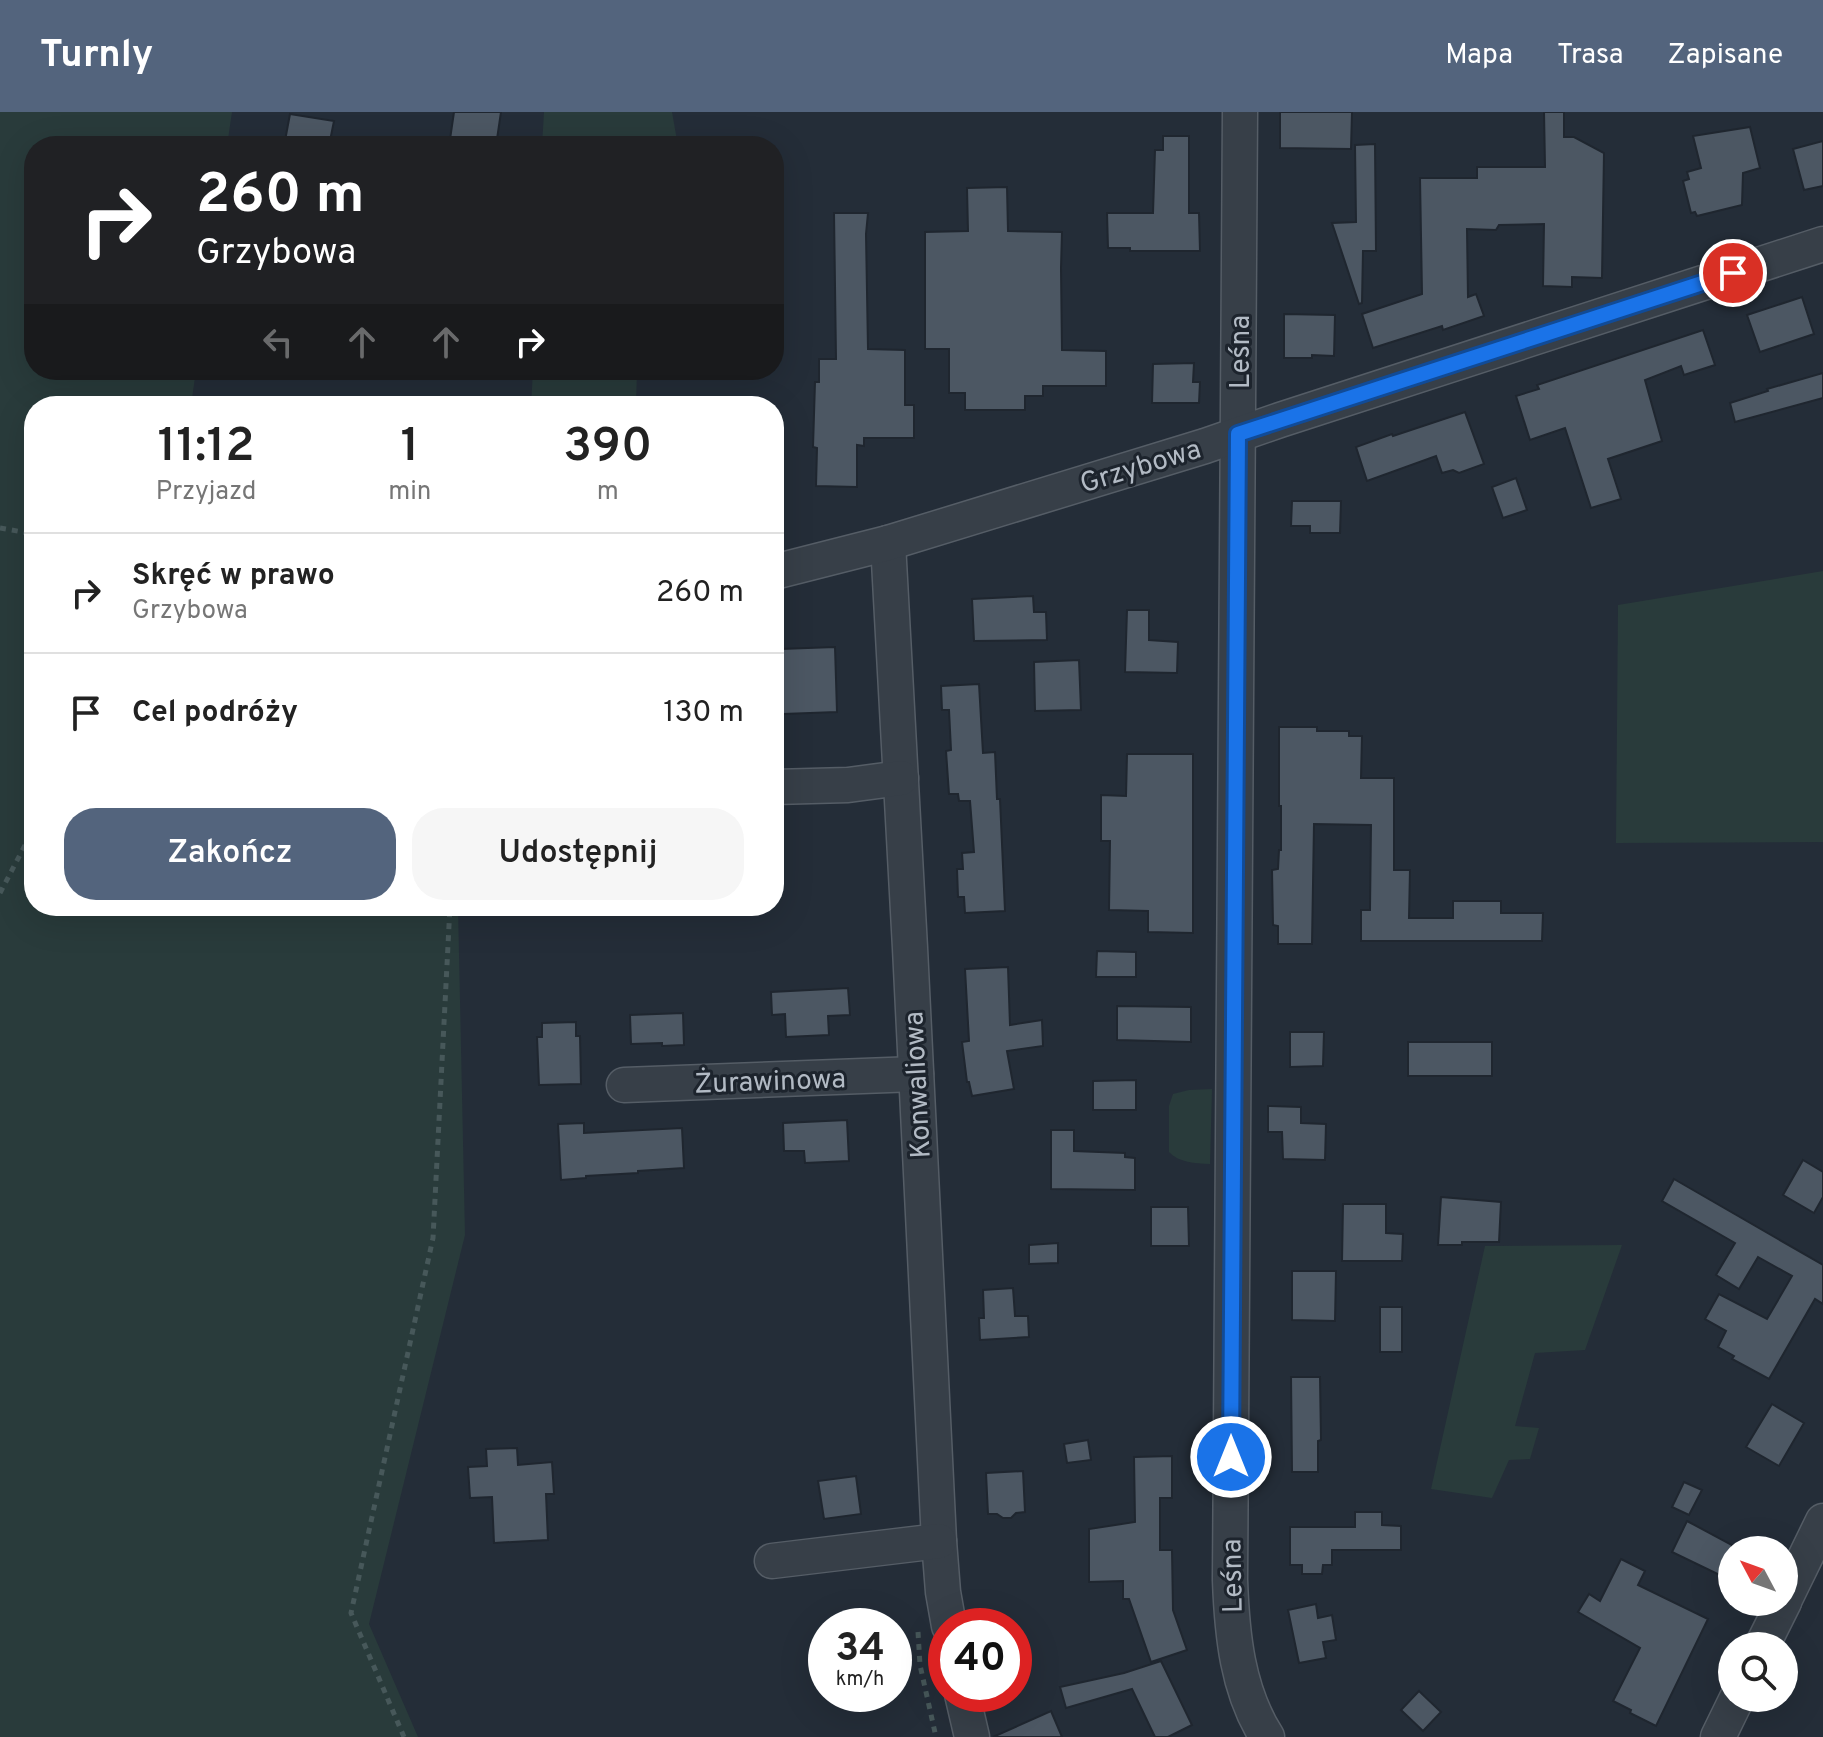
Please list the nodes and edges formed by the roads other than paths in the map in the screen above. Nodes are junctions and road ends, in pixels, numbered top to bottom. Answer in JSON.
{"nodes":[{"id":1,"x":1240,"y":112,"type":"edge"},
{"id":2,"x":1823,"y":244,"type":"edge"},
{"id":3,"x":1238,"y":434,"type":"junction"},
{"id":4,"x":888,"y":543,"type":"junction"},
{"id":5,"x":784,"y":569,"type":"edge"},
{"id":6,"x":901,"y":778,"type":"junction"},
{"id":7,"x":784,"y":787,"type":"edge"},
{"id":8,"x":916,"y":1074,"type":"junction"},
{"id":9,"x":624,"y":1085,"type":"dead end"},
{"id":10,"x":1823,"y":1521,"type":"edge"},
{"id":11,"x":939,"y":1541,"type":"junction"},
{"id":12,"x":772,"y":1561,"type":"dead end"},
{"id":13,"x":1798,"y":1573,"type":"edge"},
{"id":14,"x":946,"y":1608,"type":"edge"},
{"id":15,"x":966,"y":1712,"type":"edge"},
{"id":16,"x":1730,"y":1712,"type":"edge"},
{"id":17,"x":972,"y":1737,"type":"edge"},
{"id":18,"x":1267,"y":1737,"type":"edge"},
{"id":19,"x":1718,"y":1737,"type":"edge"}],
"edges":[{"from":1,"to":3,"type":"street","name":"Leśna"},
{"from":2,"to":3,"type":"street","name":"Grzybowa"},
{"from":3,"to":4,"type":"street","name":"Grzybowa"},
{"from":3,"to":18,"type":"street","name":"Leśna"},
{"from":4,"to":5,"type":"street","name":"Grzybowa"},
{"from":4,"to":6,"type":"street","name":"Konwaliowa"},
{"from":6,"to":7,"type":"street"},
{"from":6,"to":8,"type":"street","name":"Konwaliowa"},
{"from":8,"to":9,"type":"street","name":"Żurawinowa"},
{"from":8,"to":11,"type":"street","name":"Konwaliowa"},
{"from":10,"to":13,"type":"street"},
{"from":11,"to":12,"type":"street"},
{"from":11,"to":14,"type":"street","name":"Konwaliowa"},
{"from":15,"to":17,"type":"street"},
{"from":16,"to":19,"type":"street"}]}
